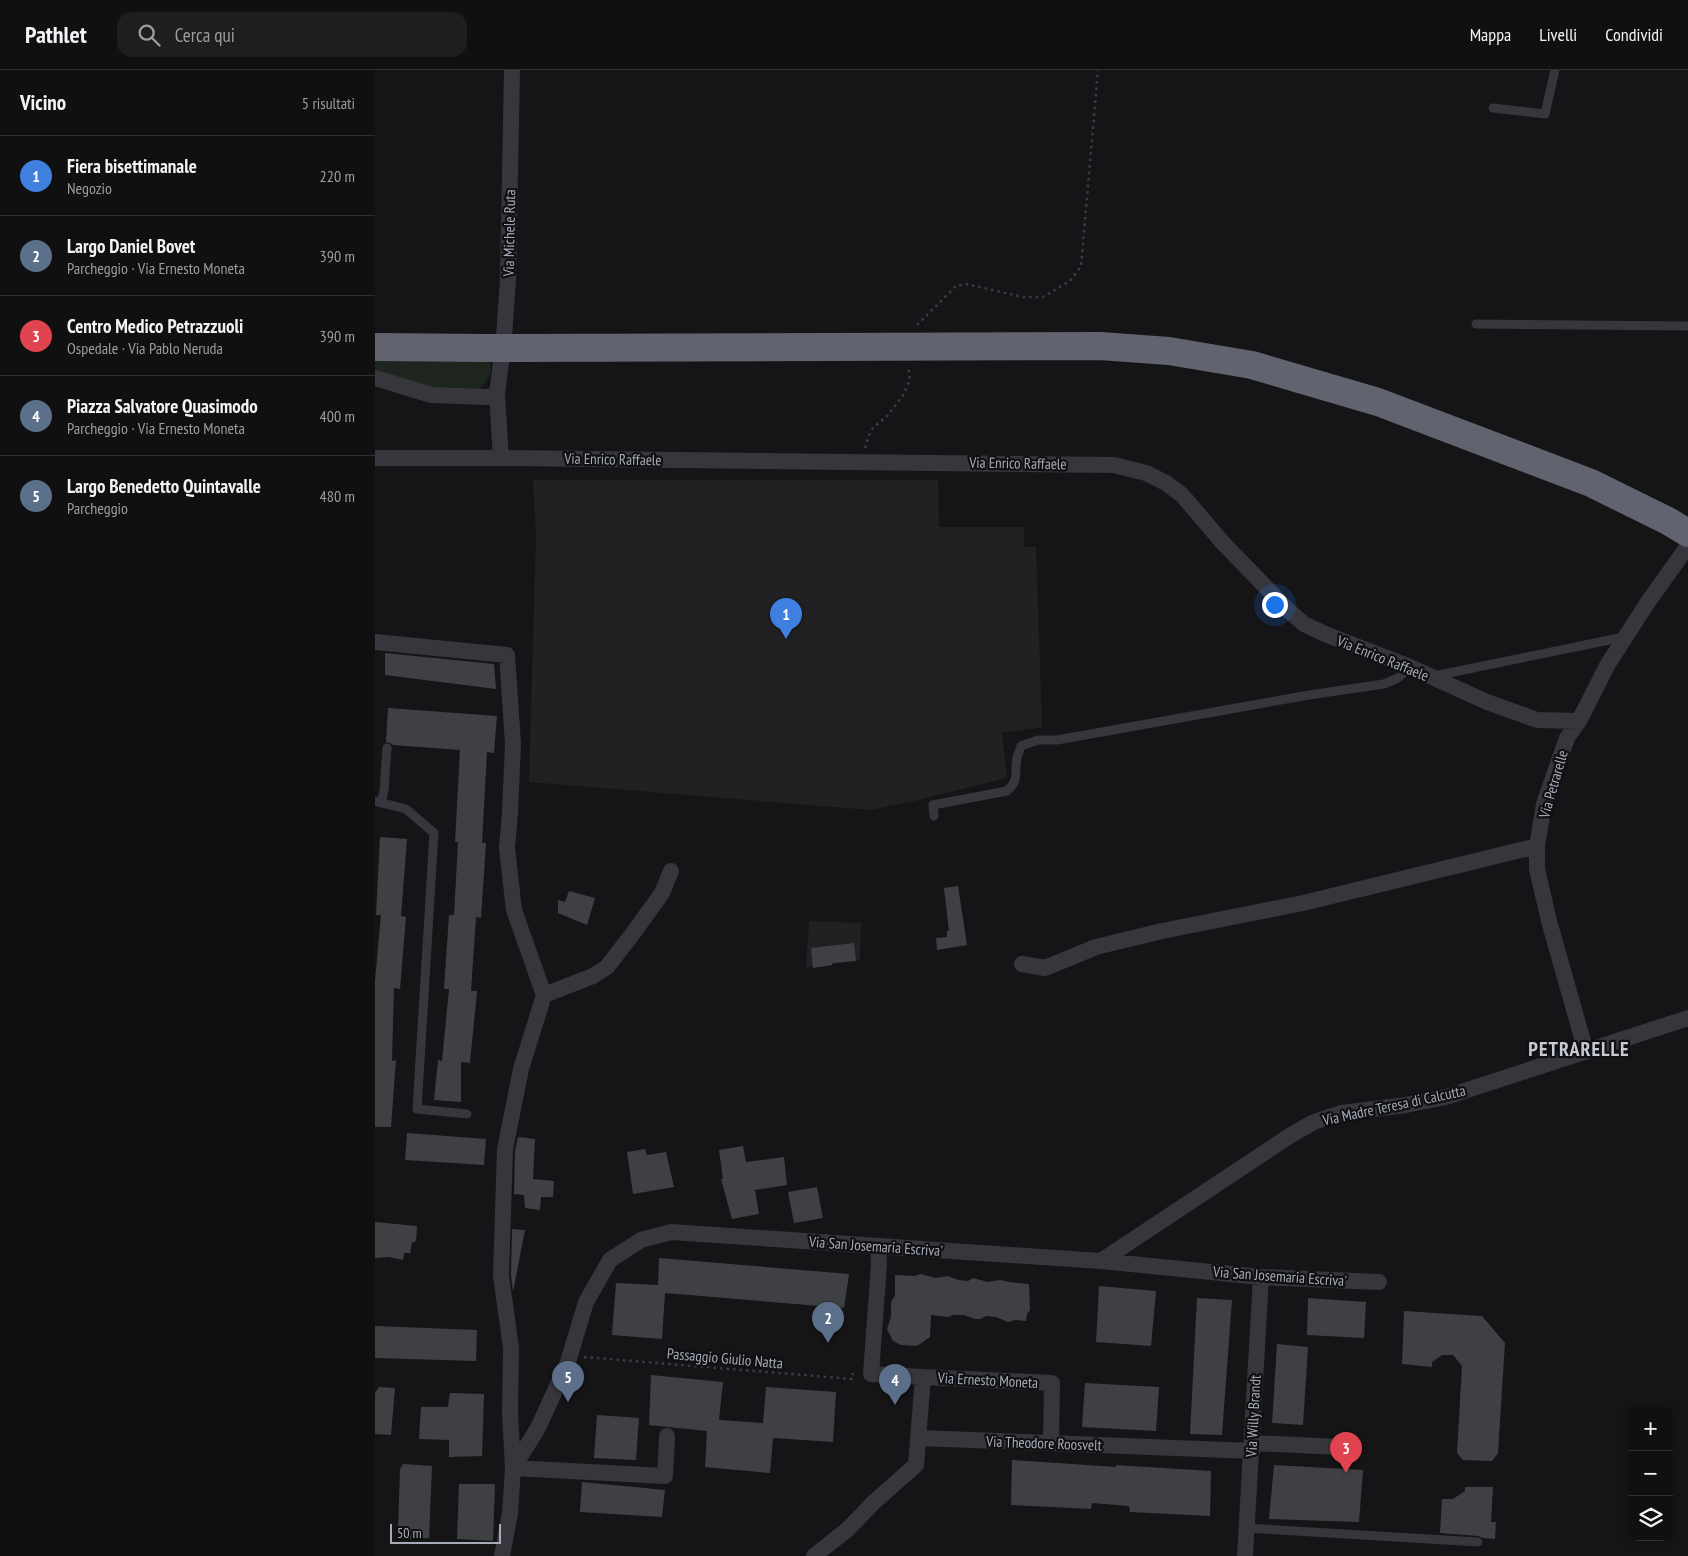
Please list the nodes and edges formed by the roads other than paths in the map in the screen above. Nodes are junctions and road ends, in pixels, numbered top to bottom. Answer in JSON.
{"nodes":[{"id":1,"x":512,"y":70,"type":"edge"},
{"id":2,"x":1555,"y":70,"type":"edge"},
{"id":3,"x":1493,"y":108,"type":"dead end"},
{"id":4,"x":1476,"y":324,"type":"dead end"},
{"id":5,"x":1688,"y":326,"type":"edge"},
{"id":6,"x":375,"y":347,"type":"edge"},
{"id":7,"x":375,"y":378,"type":"edge"},
{"id":8,"x":497,"y":395,"type":"junction"},
{"id":9,"x":498,"y":421,"type":"junction"},
{"id":10,"x":375,"y":458,"type":"edge"},
{"id":11,"x":501,"y":458,"type":"junction"},
{"id":12,"x":536,"y":458,"type":"junction"},
{"id":13,"x":1685,"y":545,"type":"edge"},
{"id":14,"x":1625,"y":637,"type":"junction"},
{"id":15,"x":375,"y":642,"type":"edge"},
{"id":16,"x":1410,"y":667,"type":"junction"},
{"id":17,"x":1431,"y":677,"type":"junction"},
{"id":18,"x":1579,"y":721,"type":"junction"},
{"id":19,"x":387,"y":748,"type":"dead end"},
{"id":20,"x":378,"y":802,"type":"edge"},
{"id":21,"x":934,"y":816,"type":"dead end"},
{"id":22,"x":1537,"y":846,"type":"junction"},
{"id":23,"x":671,"y":870,"type":"dead end"},
{"id":24,"x":1022,"y":964,"type":"dead end"},
{"id":25,"x":544,"y":995,"type":"junction"},
{"id":26,"x":1688,"y":1018,"type":"edge"},
{"id":27,"x":1586,"y":1052,"type":"junction"},
{"id":28,"x":467,"y":1114,"type":"dead end"},
{"id":29,"x":878,"y":1246,"type":"junction"},
{"id":30,"x":1101,"y":1261,"type":"junction"},
{"id":31,"x":1261,"y":1276,"type":"junction"},
{"id":32,"x":1379,"y":1282,"type":"dead end"},
{"id":33,"x":923,"y":1376,"type":"junction"},
{"id":34,"x":667,"y":1436,"type":"dead end"},
{"id":35,"x":919,"y":1438,"type":"junction"},
{"id":36,"x":1051,"y":1443,"type":"junction"},
{"id":37,"x":1252,"y":1447,"type":"junction"},
{"id":38,"x":1339,"y":1447,"type":"dead end"},
{"id":39,"x":513,"y":1468,"type":"junction"},
{"id":40,"x":1247,"y":1528,"type":"junction"},
{"id":41,"x":1477,"y":1542,"type":"dead end"},
{"id":42,"x":502,"y":1556,"type":"edge"},
{"id":43,"x":814,"y":1556,"type":"edge"},
{"id":44,"x":1245,"y":1556,"type":"edge"}],
"edges":[{"from":1,"to":8,"type":"street","name":"Via Michele Ruta"},
{"from":2,"to":3,"type":"lane"},
{"from":4,"to":5,"type":"lane"},
{"from":6,"to":13,"type":"highway","bridge":true},
{"from":7,"to":8,"type":"street"},
{"from":8,"to":9,"type":"street","name":"Via Michele Ruta"},
{"from":9,"to":11,"type":"street","name":"Via Michele Ruta"},
{"from":9,"to":12,"type":"street","name":"Via Michele Ruta"},
{"from":10,"to":11,"type":"street","name":"Via Enrico Raffaele"},
{"from":11,"to":12,"type":"street","name":"Via Enrico Raffaele"},
{"from":12,"to":16,"type":"street","name":"Via Enrico Raffaele"},
{"from":13,"to":14,"type":"street","name":"Via Petrarelle"},
{"from":14,"to":17,"type":"lane"},
{"from":14,"to":18,"type":"street","name":"Via Petrarelle"},
{"from":15,"to":25,"type":"street"},
{"from":16,"to":17,"type":"street","name":"Via Enrico Raffaele"},
{"from":16,"to":21,"type":"lane"},
{"from":17,"to":18,"type":"street","name":"Via Enrico Raffaele"},
{"from":18,"to":22,"type":"street","name":"Via Petrarelle"},
{"from":19,"to":20,"type":"lane"},
{"from":20,"to":28,"type":"lane"},
{"from":22,"to":24,"type":"street"},
{"from":22,"to":27,"type":"street","name":"Via Petrarelle"},
{"from":23,"to":25,"type":"street"},
{"from":25,"to":39,"type":"street"},
{"from":26,"to":27,"type":"street","name":"Via Madre Teresa di Calcutta"},
{"from":27,"to":30,"type":"street","name":"Via Madre Teresa di Calcutta"},
{"from":29,"to":30,"type":"street","name":"Via San Josemaria Escriva'"},
{"from":29,"to":33,"type":"street","name":"Via Ernesto Moneta"},
{"from":29,"to":39,"type":"street","name":"Via San Josemaria Escriva'"},
{"from":30,"to":31,"type":"street","name":"Via San Josemaria Escriva'"},
{"from":31,"to":32,"type":"street","name":"Via San Josemaria Escriva'"},
{"from":31,"to":37,"type":"street","name":"Via Willy Brandt"},
{"from":33,"to":35,"type":"street","name":"Via Ernesto Moneta"},
{"from":33,"to":36,"type":"street","name":"Via Ernesto Moneta"},
{"from":34,"to":39,"type":"street"},
{"from":35,"to":36,"type":"street","name":"Via Theodore Roosvelt"},
{"from":35,"to":43,"type":"street"},
{"from":36,"to":37,"type":"street","name":"Via Theodore Roosvelt"},
{"from":37,"to":38,"type":"street","name":"Via Theodore Roosvelt"},
{"from":37,"to":40,"type":"street","name":"Via Willy Brandt"},
{"from":39,"to":42,"type":"street","name":"Via San Josemaria Escriva'"},
{"from":40,"to":41,"type":"lane"},
{"from":40,"to":44,"type":"street","name":"Via Willy Brandt"}]}
